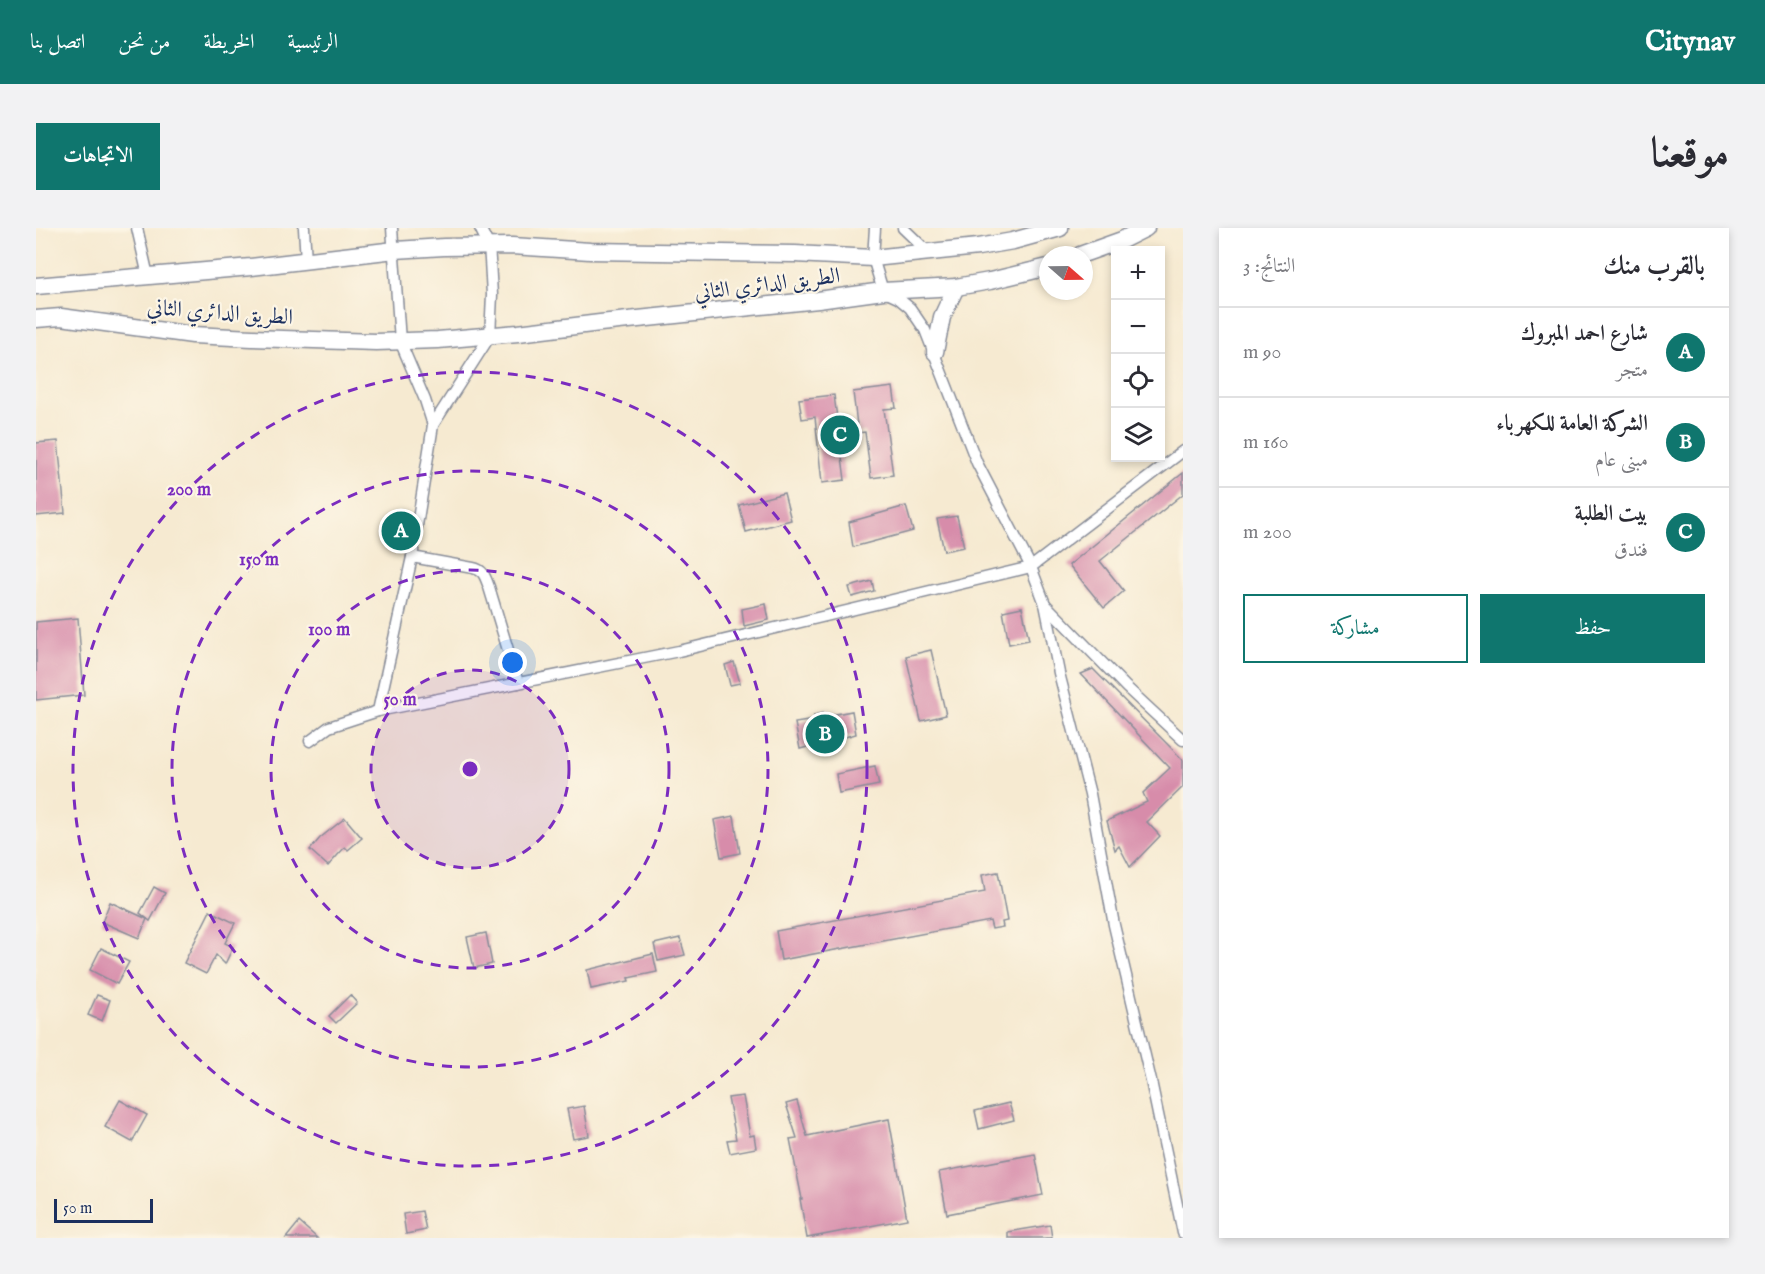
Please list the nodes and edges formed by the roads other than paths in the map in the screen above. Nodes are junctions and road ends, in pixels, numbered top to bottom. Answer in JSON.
{"nodes":[{"id":1,"x":137,"y":228,"type":"edge"},
{"id":2,"x":304,"y":228,"type":"edge"},
{"id":3,"x":392,"y":228,"type":"edge"},
{"id":4,"x":480,"y":228,"type":"edge"},
{"id":5,"x":875,"y":228,"type":"edge"},
{"id":6,"x":903,"y":228,"type":"edge"},
{"id":7,"x":1060,"y":228,"type":"edge"},
{"id":8,"x":1146,"y":228,"type":"edge"},
{"id":9,"x":489,"y":246,"type":"junction"},
{"id":10,"x":395,"y":250,"type":"junction"},
{"id":11,"x":1093,"y":250,"type":"edge"},
{"id":12,"x":927,"y":251,"type":"junction"},
{"id":13,"x":873,"y":258,"type":"junction"},
{"id":14,"x":306,"y":261,"type":"junction"},
{"id":15,"x":1039,"y":269,"type":"edge"},
{"id":16,"x":148,"y":276,"type":"junction"},
{"id":17,"x":36,"y":286,"type":"edge"},
{"id":18,"x":956,"y":287,"type":"junction"},
{"id":19,"x":884,"y":291,"type":"junction"},
{"id":20,"x":36,"y":319,"type":"edge"},
{"id":21,"x":490,"y":336,"type":"junction"},
{"id":22,"x":400,"y":341,"type":"junction"},
{"id":23,"x":935,"y":352,"type":"junction"},
{"id":24,"x":433,"y":425,"type":"junction"},
{"id":25,"x":1183,"y":451,"type":"edge"},
{"id":26,"x":412,"y":557,"type":"junction"},
{"id":27,"x":1031,"y":567,"type":"junction"},
{"id":28,"x":1045,"y":603,"type":"junction"},
{"id":29,"x":518,"y":683,"type":"junction"},
{"id":30,"x":378,"y":711,"type":"junction"},
{"id":31,"x":1183,"y":740,"type":"edge"},
{"id":32,"x":310,"y":741,"type":"dead end"},
{"id":33,"x":1183,"y":1233,"type":"edge"}],
"edges":[{"from":1,"to":16,"type":"street"},
{"from":2,"to":14,"type":"street"},
{"from":3,"to":10,"type":"street"},
{"from":4,"to":9,"type":"street"},
{"from":5,"to":13,"type":"street"},
{"from":6,"to":12,"type":"street"},
{"from":7,"to":12,"type":"main road","name":"الطريق الدائري الثاني"},
{"from":8,"to":11,"type":"main road"},
{"from":9,"to":10,"type":"main road","name":"الطريق الدائري الثاني"},
{"from":9,"to":13,"type":"main road","name":"الطريق الدائري الثاني"},
{"from":9,"to":21,"type":"street"},
{"from":10,"to":14,"type":"main road","name":"الطريق الدائري الثاني"},
{"from":10,"to":22,"type":"street"},
{"from":12,"to":13,"type":"main road","name":"الطريق الدائري الثاني"},
{"from":13,"to":19,"type":"street"},
{"from":14,"to":16,"type":"main road","name":"الطريق الدائري الثاني"},
{"from":15,"to":18,"type":"main road","name":"الطريق الدائري الثاني"},
{"from":16,"to":17,"type":"main road","name":"الطريق الدائري الثاني"},
{"from":18,"to":19,"type":"main road","name":"الطريق الدائري الثاني"},
{"from":18,"to":23,"type":"main road"},
{"from":19,"to":21,"type":"main road","name":"الطريق الدائري الثاني"},
{"from":19,"to":23,"type":"street"},
{"from":20,"to":22,"type":"main road","name":"الطريق الدائري الثاني"},
{"from":21,"to":22,"type":"main road","name":"الطريق الدائري الثاني"},
{"from":21,"to":24,"type":"street"},
{"from":22,"to":24,"type":"street"},
{"from":23,"to":27,"type":"street"},
{"from":24,"to":26,"type":"street"},
{"from":25,"to":27,"type":"street"},
{"from":26,"to":29,"type":"street"},
{"from":26,"to":30,"type":"street"},
{"from":27,"to":28,"type":"street"},
{"from":27,"to":29,"type":"street"},
{"from":28,"to":31,"type":"street"},
{"from":28,"to":33,"type":"street"},
{"from":29,"to":30,"type":"street"},
{"from":30,"to":32,"type":"street"}]}
